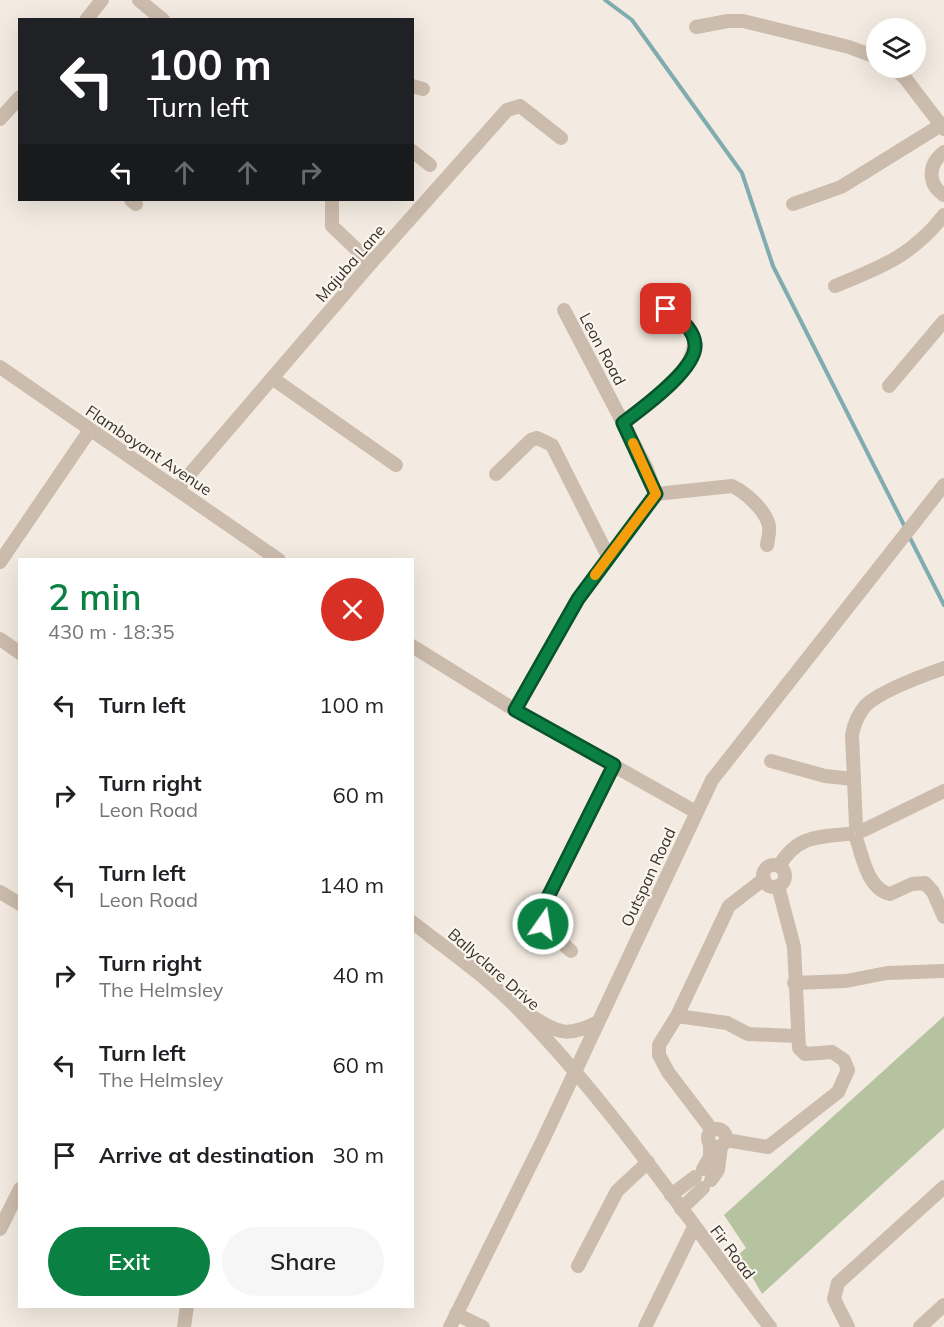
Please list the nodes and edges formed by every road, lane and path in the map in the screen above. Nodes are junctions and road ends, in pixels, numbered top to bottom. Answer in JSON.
{"nodes":[{"id":1,"x":102,"y":0,"type":"edge"},
{"id":2,"x":140,"y":0,"type":"edge"},
{"id":3,"x":88,"y":18,"type":"edge"},
{"id":4,"x":161,"y":18,"type":"edge"},
{"id":5,"x":696,"y":27,"type":"dead end"},
{"id":6,"x":866,"y":53,"type":"edge"},
{"id":7,"x":905,"y":78,"type":"edge"},
{"id":8,"x":17,"y":104,"type":"edge"},
{"id":9,"x":0,"y":119,"type":"edge"},
{"id":10,"x":942,"y":127,"type":"edge"},
{"id":11,"x":561,"y":138,"type":"dead end"},
{"id":12,"x":944,"y":152,"type":"edge"},
{"id":13,"x":414,"y":153,"type":"edge"},
{"id":14,"x":430,"y":165,"type":"dead end"},
{"id":15,"x":944,"y":195,"type":"edge"},
{"id":16,"x":332,"y":201,"type":"edge"},
{"id":17,"x":793,"y":204,"type":"dead end"},
{"id":18,"x":944,"y":215,"type":"edge"},
{"id":19,"x":371,"y":263,"type":"junction"},
{"id":20,"x":835,"y":286,"type":"dead end"},
{"id":21,"x":647,"y":303,"type":"dead end"},
{"id":22,"x":564,"y":310,"type":"dead end"},
{"id":23,"x":944,"y":321,"type":"edge"},
{"id":24,"x":0,"y":367,"type":"edge"},
{"id":25,"x":272,"y":378,"type":"junction"},
{"id":26,"x":889,"y":386,"type":"dead end"},
{"id":27,"x":623,"y":423,"type":"junction"},
{"id":28,"x":90,"y":430,"type":"junction"},
{"id":29,"x":396,"y":465,"type":"dead end"},
{"id":30,"x":496,"y":474,"type":"dead end"},
{"id":31,"x":944,"y":485,"type":"edge"},
{"id":32,"x":177,"y":489,"type":"junction"},
{"id":33,"x":656,"y":494,"type":"junction"},
{"id":34,"x":766,"y":545,"type":"dead end"},
{"id":35,"x":608,"y":556,"type":"junction"},
{"id":36,"x":276,"y":558,"type":"edge"},
{"id":37,"x":0,"y":562,"type":"edge"},
{"id":38,"x":0,"y":639,"type":"edge"},
{"id":39,"x":414,"y":647,"type":"edge"},
{"id":40,"x":18,"y":651,"type":"edge"},
{"id":41,"x":944,"y":668,"type":"edge"},
{"id":42,"x":515,"y":710,"type":"junction"},
{"id":43,"x":771,"y":762,"type":"dead end"},
{"id":44,"x":614,"y":765,"type":"junction"},
{"id":45,"x":854,"y":779,"type":"junction"},
{"id":46,"x":944,"y":791,"type":"edge"},
{"id":47,"x":696,"y":812,"type":"junction"},
{"id":48,"x":856,"y":833,"type":"junction"},
{"id":49,"x":779,"y":866,"type":"junction"},
{"id":50,"x":764,"y":879,"type":"junction"},
{"id":51,"x":778,"y":886,"type":"junction"},
{"id":52,"x":0,"y":892,"type":"edge"},
{"id":53,"x":18,"y":903,"type":"edge"},
{"id":54,"x":944,"y":917,"type":"edge"},
{"id":55,"x":414,"y":924,"type":"edge"},
{"id":56,"x":571,"y":951,"type":"dead end"},
{"id":57,"x":944,"y":971,"type":"edge"},
{"id":58,"x":794,"y":983,"type":"junction"},
{"id":59,"x":516,"y":1007,"type":"junction"},
{"id":60,"x":677,"y":1016,"type":"junction"},
{"id":61,"x":598,"y":1022,"type":"junction"},
{"id":62,"x":796,"y":1036,"type":"junction"},
{"id":63,"x":576,"y":1071,"type":"junction"},
{"id":64,"x":717,"y":1140,"type":"junction"},
{"id":65,"x":648,"y":1162,"type":"junction"},
{"id":66,"x":701,"y":1178,"type":"junction"},
{"id":67,"x":944,"y":1187,"type":"edge"},
{"id":68,"x":18,"y":1193,"type":"edge"},
{"id":69,"x":671,"y":1195,"type":"junction"},
{"id":70,"x":681,"y":1209,"type":"junction"},
{"id":71,"x":693,"y":1227,"type":"junction"},
{"id":72,"x":0,"y":1229,"type":"edge"},
{"id":73,"x":578,"y":1266,"type":"dead end"},
{"id":74,"x":944,"y":1305,"type":"edge"},
{"id":75,"x":187,"y":1308,"type":"edge"},
{"id":76,"x":453,"y":1321,"type":"edge"},
{"id":77,"x":184,"y":1327,"type":"edge"},
{"id":78,"x":483,"y":1327,"type":"edge"},
{"id":79,"x":645,"y":1327,"type":"edge"},
{"id":80,"x":770,"y":1327,"type":"edge"},
{"id":81,"x":848,"y":1327,"type":"edge"},
{"id":82,"x":920,"y":1327,"type":"edge"}],
"edges":[{"from":1,"to":3,"type":"street"},
{"from":2,"to":4,"type":"street"},
{"from":5,"to":6,"type":"street"},
{"from":7,"to":10,"type":"street"},
{"from":8,"to":9,"type":"street"},
{"from":10,"to":17,"type":"street"},
{"from":11,"to":19,"type":"street","name":"Majuba Lane"},
{"from":12,"to":15,"type":"street"},
{"from":13,"to":14,"type":"street"},
{"from":16,"to":19,"type":"street"},
{"from":18,"to":20,"type":"street"},
{"from":19,"to":25,"type":"street","name":"Majuba Lane"},
{"from":21,"to":27,"type":"street"},
{"from":22,"to":27,"type":"street","name":"Leon Road"},
{"from":23,"to":26,"type":"street"},
{"from":24,"to":28,"type":"street","name":"Flamboyant Avenue"},
{"from":25,"to":29,"type":"street"},
{"from":25,"to":32,"type":"street","name":"Majuba Lane"},
{"from":27,"to":33,"type":"street","name":"Leon Road"},
{"from":28,"to":32,"type":"street","name":"Flamboyant Avenue"},
{"from":28,"to":37,"type":"street"},
{"from":30,"to":35,"type":"street"},
{"from":31,"to":47,"type":"street","name":"Outspan Road"},
{"from":32,"to":36,"type":"street","name":"Flamboyant Avenue"},
{"from":33,"to":34,"type":"street"},
{"from":33,"to":35,"type":"street"},
{"from":35,"to":42,"type":"street"},
{"from":38,"to":40,"type":"street"},
{"from":39,"to":42,"type":"street"},
{"from":41,"to":45,"type":"street"},
{"from":42,"to":44,"type":"street"},
{"from":43,"to":45,"type":"street"},
{"from":44,"to":47,"type":"street"},
{"from":44,"to":56,"type":"street"},
{"from":45,"to":48,"type":"street"},
{"from":46,"to":48,"type":"street"},
{"from":47,"to":61,"type":"street","name":"Outspan Road"},
{"from":48,"to":49,"type":"street"},
{"from":48,"to":54,"type":"street"},
{"from":49,"to":50,"type":"street"},
{"from":49,"to":51,"type":"street"},
{"from":50,"to":51,"type":"street"},
{"from":50,"to":60,"type":"street"},
{"from":51,"to":58,"type":"street"},
{"from":52,"to":53,"type":"street"},
{"from":55,"to":59,"type":"street","name":"Ballyclare Drive"},
{"from":57,"to":58,"type":"street"},
{"from":58,"to":62,"type":"street"},
{"from":59,"to":61,"type":"street"},
{"from":59,"to":63,"type":"street","name":"Ballyclare Drive"},
{"from":60,"to":62,"type":"street"},
{"from":60,"to":64,"type":"street"},
{"from":61,"to":63,"type":"street","name":"Outspan Road"},
{"from":62,"to":64,"type":"street"},
{"from":63,"to":65,"type":"street","name":"Fir Road"},
{"from":63,"to":76,"type":"street","name":"Outspan Road"},
{"from":64,"to":66,"type":"street"},
{"from":65,"to":69,"type":"street","name":"Fir Road"},
{"from":65,"to":73,"type":"street"},
{"from":66,"to":69,"type":"street"},
{"from":66,"to":70,"type":"street"},
{"from":67,"to":81,"type":"street"},
{"from":68,"to":72,"type":"street"},
{"from":69,"to":70,"type":"street","name":"Fir Road"},
{"from":70,"to":71,"type":"street","name":"Fir Road"},
{"from":71,"to":79,"type":"street"},
{"from":71,"to":80,"type":"street","name":"Fir Road"},
{"from":74,"to":82,"type":"street"},
{"from":75,"to":77,"type":"street"},
{"from":76,"to":78,"type":"street"}]}
